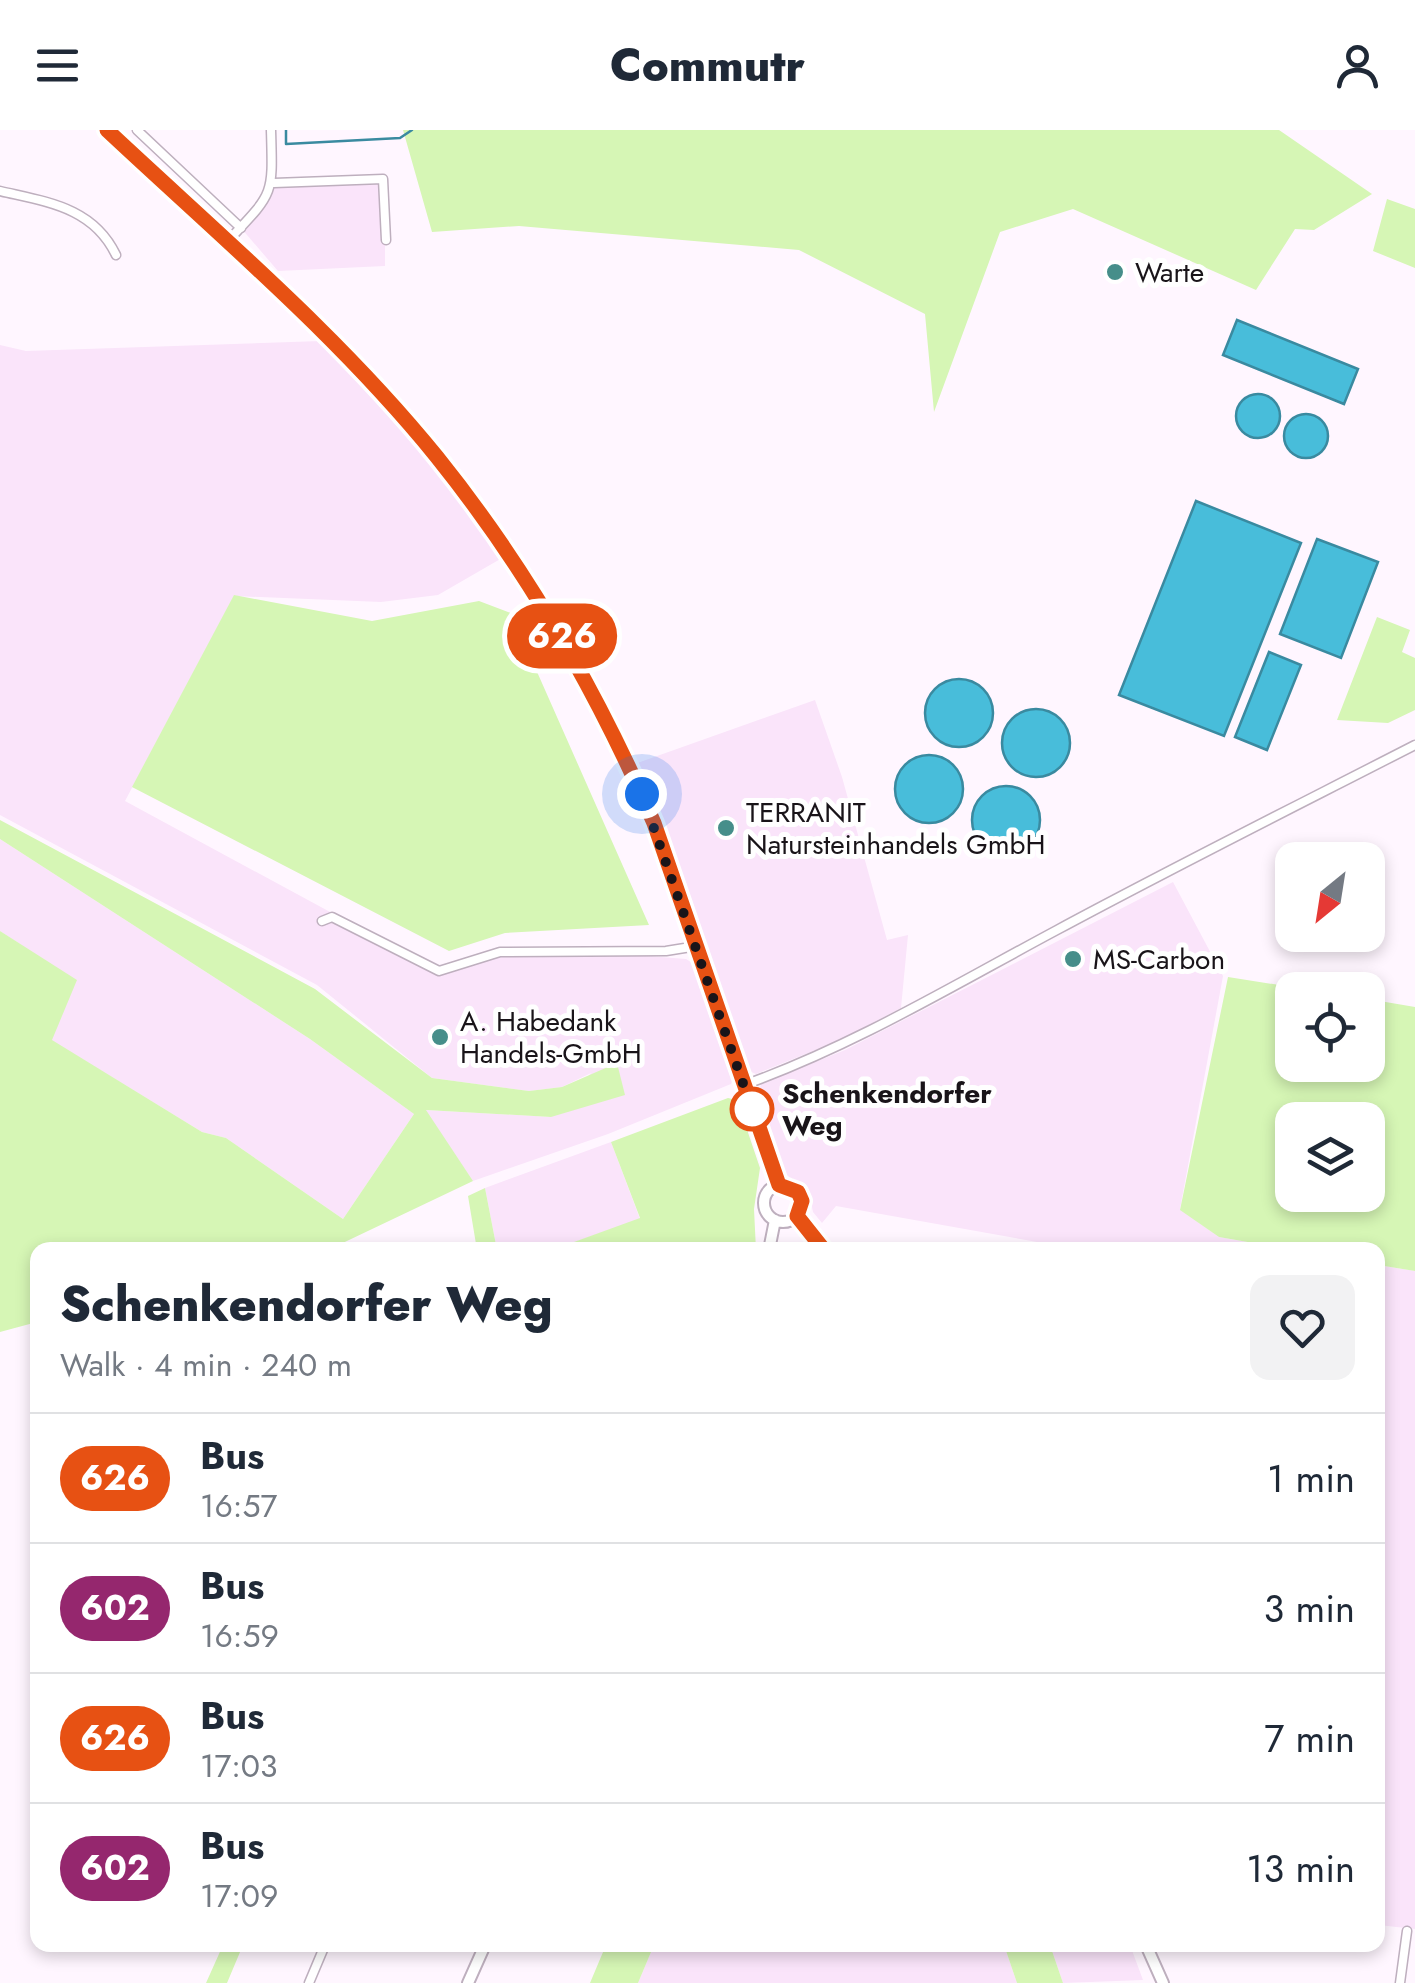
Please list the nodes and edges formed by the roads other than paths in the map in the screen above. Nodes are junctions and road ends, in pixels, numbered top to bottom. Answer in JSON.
{"nodes":[{"id":1,"x":107,"y":130,"type":"edge"},
{"id":2,"x":138,"y":130,"type":"edge"},
{"id":3,"x":271,"y":130,"type":"edge"},
{"id":4,"x":274,"y":183,"type":"junction"},
{"id":5,"x":0,"y":192,"type":"edge"},
{"id":6,"x":240,"y":228,"type":"junction"},
{"id":7,"x":386,"y":240,"type":"dead end"},
{"id":8,"x":227,"y":242,"type":"junction"},
{"id":9,"x":116,"y":254,"type":"dead end"},
{"id":10,"x":1415,"y":745,"type":"edge"},
{"id":11,"x":322,"y":921,"type":"dead end"},
{"id":12,"x":698,"y":946,"type":"junction"},
{"id":13,"x":744,"y":1085,"type":"junction"},
{"id":14,"x":779,"y":1185,"type":"junction"},
{"id":15,"x":797,"y":1216,"type":"junction"},
{"id":16,"x":775,"y":1220,"type":"junction"},
{"id":17,"x":771,"y":1242,"type":"edge"},
{"id":18,"x":818,"y":1242,"type":"edge"},
{"id":19,"x":1407,"y":1930,"type":"dead end"},
{"id":20,"x":322,"y":1952,"type":"edge"},
{"id":21,"x":481,"y":1952,"type":"edge"},
{"id":22,"x":1149,"y":1952,"type":"edge"},
{"id":23,"x":308,"y":1983,"type":"edge"},
{"id":24,"x":468,"y":1983,"type":"edge"},
{"id":25,"x":1163,"y":1983,"type":"edge"},
{"id":26,"x":1400,"y":1983,"type":"edge"}],
"edges":[{"from":1,"to":8,"type":"street"},
{"from":2,"to":6,"type":"street"},
{"from":3,"to":4,"type":"street"},
{"from":4,"to":6,"type":"street"},
{"from":4,"to":7,"type":"street"},
{"from":5,"to":9,"type":"street"},
{"from":6,"to":8,"type":"street"},
{"from":8,"to":12,"type":"street"},
{"from":10,"to":13,"type":"street"},
{"from":11,"to":12,"type":"street"},
{"from":12,"to":13,"type":"street"},
{"from":13,"to":14,"type":"street"},
{"from":14,"to":15,"type":"street"},
{"from":14,"to":16,"type":"street"},
{"from":15,"to":16,"type":"street"},
{"from":15,"to":18,"type":"street"},
{"from":16,"to":17,"type":"street"},
{"from":19,"to":26,"type":"street"},
{"from":20,"to":23,"type":"street"},
{"from":21,"to":24,"type":"street"},
{"from":22,"to":25,"type":"street"}]}
